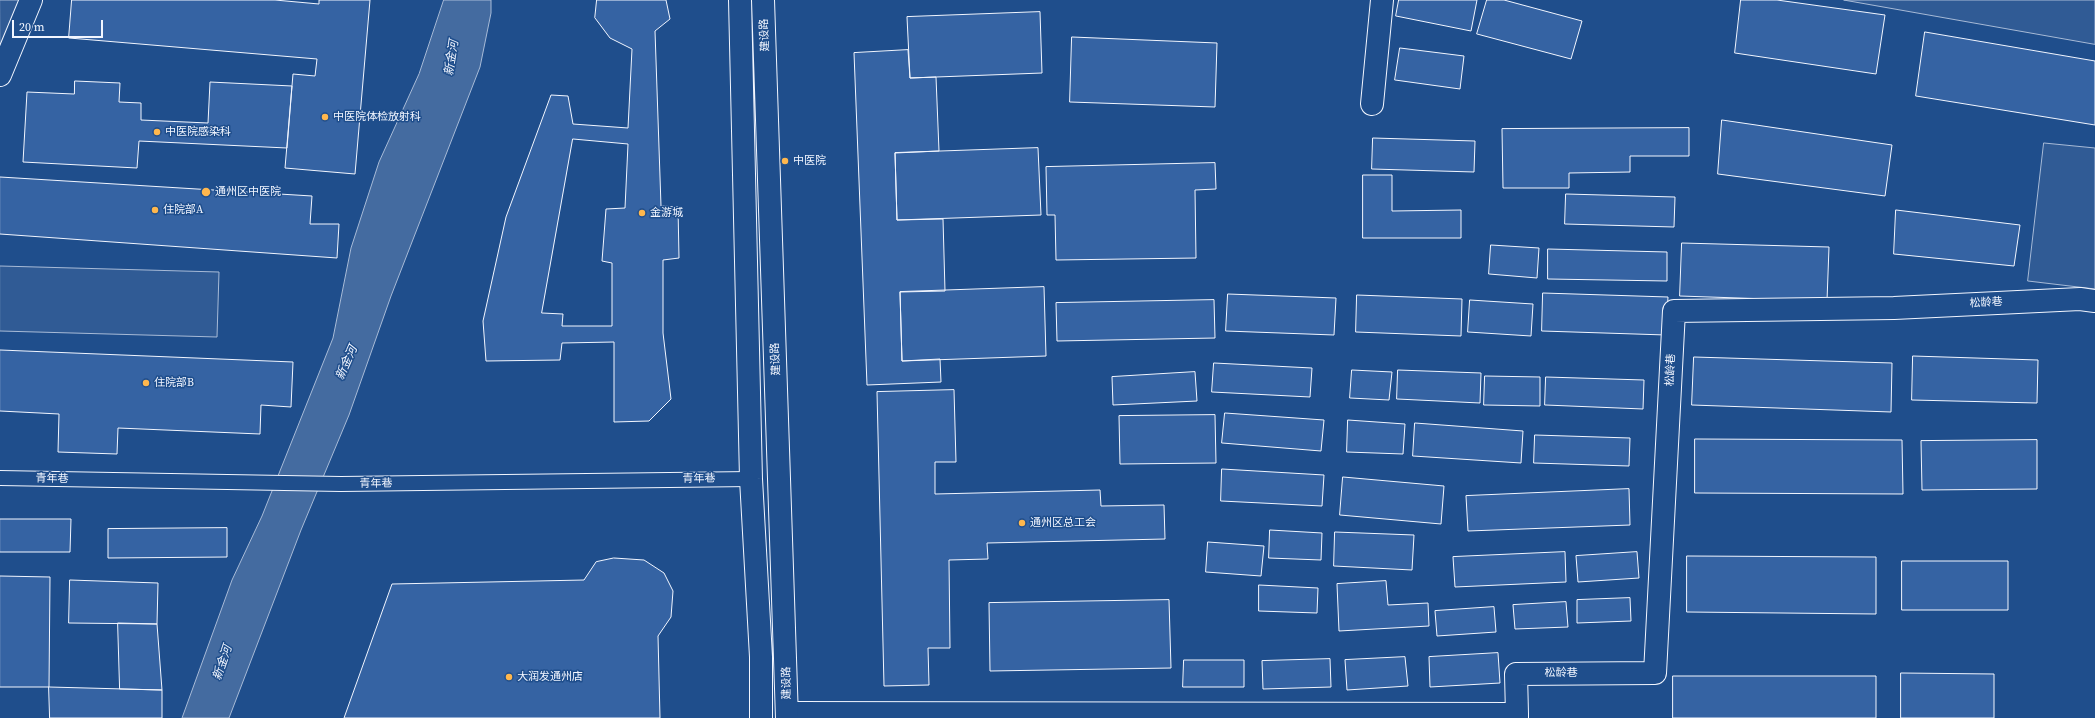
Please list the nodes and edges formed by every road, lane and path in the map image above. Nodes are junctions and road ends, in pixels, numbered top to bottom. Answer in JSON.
{"nodes":[{"id":1,"x":31,"y":0,"type":"edge"},
{"id":2,"x":740,"y":0,"type":"edge"},
{"id":3,"x":763,"y":0,"type":"edge"},
{"id":4,"x":1382,"y":0,"type":"edge"},
{"id":5,"x":0,"y":75,"type":"edge"},
{"id":6,"x":1372,"y":104,"type":"dead end"},
{"id":7,"x":2095,"y":301,"type":"edge"},
{"id":8,"x":0,"y":478,"type":"edge"},
{"id":9,"x":751,"y":479,"type":"junction"},
{"id":10,"x":787,"y":716,"type":"edge"},
{"id":11,"x":1517,"y":716,"type":"edge"},
{"id":12,"x":761,"y":718,"type":"edge"}],
"edges":[{"from":1,"to":5,"type":"street"},
{"from":2,"to":9,"type":"street"},
{"from":3,"to":10,"type":"street","name":"建设路"},
{"from":4,"to":6,"type":"street"},
{"from":7,"to":11,"type":"street","name":"松龄巷"},
{"from":8,"to":9,"type":"lane","name":"青年巷"},
{"from":9,"to":12,"type":"street"},
{"from":10,"to":11,"type":"street","name":"松龄巷"}]}
